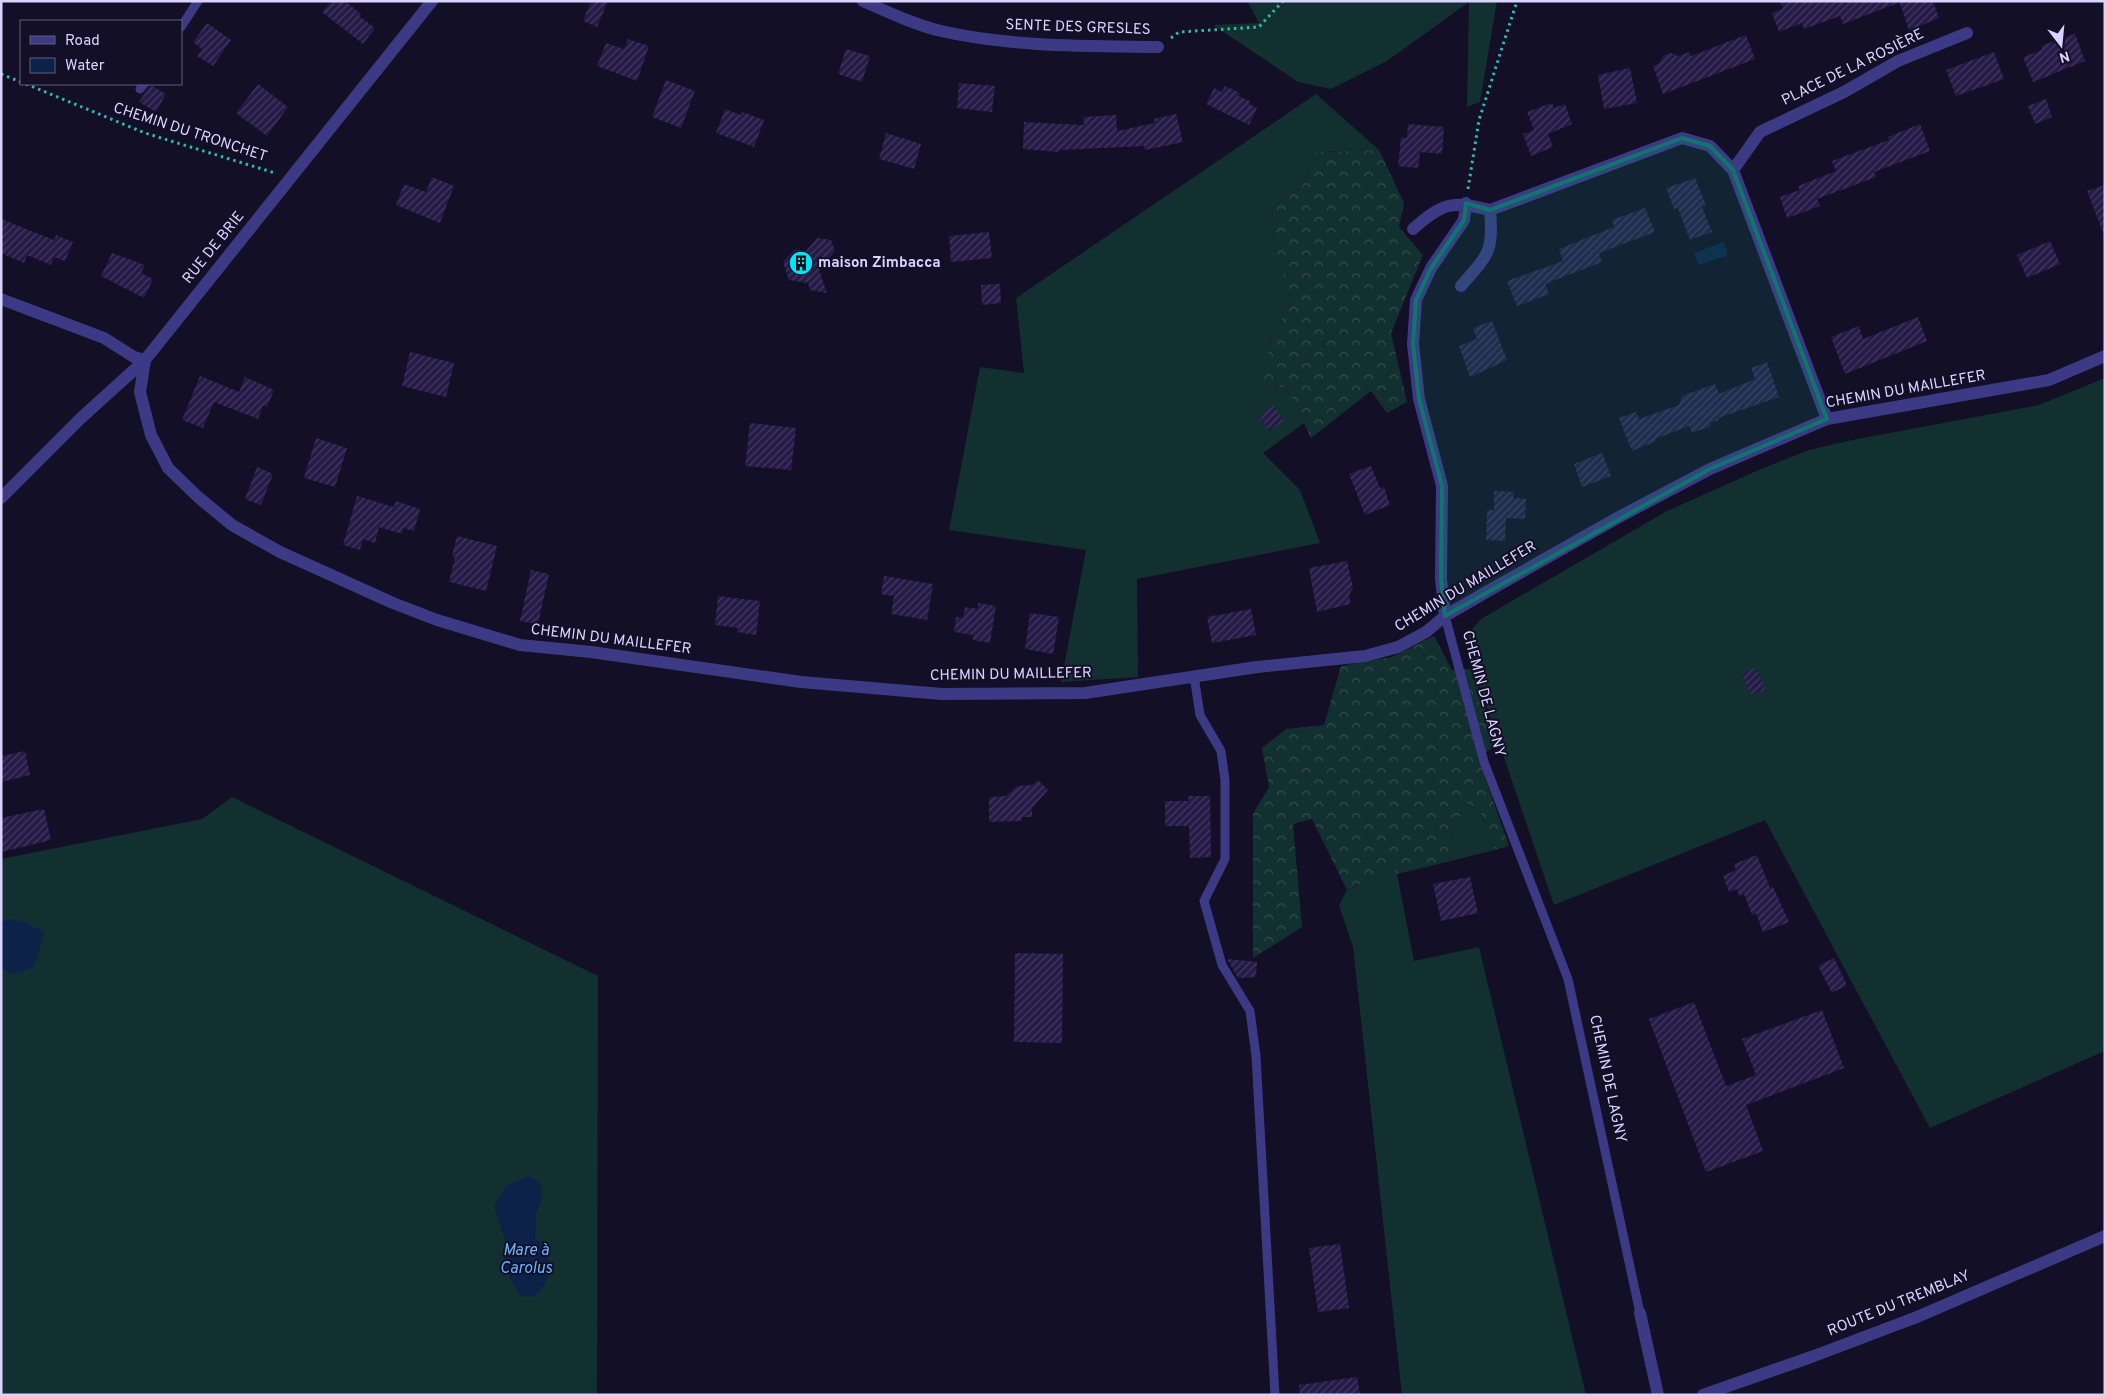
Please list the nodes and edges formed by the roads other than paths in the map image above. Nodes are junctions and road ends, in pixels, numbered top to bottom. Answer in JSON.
{"nodes":[{"id":1,"x":198,"y":1,"type":"edge"},
{"id":2,"x":432,"y":1,"type":"edge"},
{"id":3,"x":863,"y":1,"type":"edge"},
{"id":4,"x":182,"y":25,"type":"edge"},
{"id":5,"x":1967,"y":33,"type":"dead end"},
{"id":6,"x":1158,"y":47,"type":"road end"},
{"id":7,"x":1732,"y":170,"type":"junction"},
{"id":8,"x":1466,"y":204,"type":"junction"},
{"id":9,"x":1490,"y":210,"type":"junction"},
{"id":10,"x":1413,"y":229,"type":"dead end"},
{"id":11,"x":1461,"y":286,"type":"dead end"},
{"id":12,"x":1,"y":299,"type":"edge"},
{"id":13,"x":2105,"y":356,"type":"edge"},
{"id":14,"x":144,"y":360,"type":"junction"},
{"id":15,"x":1827,"y":419,"type":"junction"},
{"id":16,"x":1,"y":498,"type":"edge"},
{"id":17,"x":1445,"y":616,"type":"junction"},
{"id":18,"x":1194,"y":676,"type":"junction"},
{"id":19,"x":2105,"y":1236,"type":"edge"},
{"id":20,"x":1640,"y":1313,"type":"joint"},
{"id":21,"x":1275,"y":1395,"type":"edge"},
{"id":22,"x":1658,"y":1395,"type":"edge"},
{"id":23,"x":1703,"y":1395,"type":"edge"}],
"edges":[{"from":1,"to":4,"type":"lane"},
{"from":2,"to":14,"type":"street","name":"RUE DE BRIE"},
{"from":3,"to":6,"type":"street","name":"SENTE DES GRESLES"},
{"from":5,"to":7,"type":"street","name":"PLACE DE LA ROSIÈRE"},
{"from":7,"to":9,"type":"street"},
{"from":7,"to":15,"type":"street"},
{"from":8,"to":9,"type":"street"},
{"from":8,"to":10,"type":"street"},
{"from":8,"to":17,"type":"street","name":"CHEMIN DE LAGNY"},
{"from":9,"to":11,"type":"street"},
{"from":12,"to":14,"type":"street"},
{"from":13,"to":15,"type":"street","name":"CHEMIN DU MAILLEFER"},
{"from":14,"to":16,"type":"street","name":"RUE DE BRIE"},
{"from":14,"to":18,"type":"street","name":"CHEMIN DU MAILLEFER"},
{"from":15,"to":17,"type":"street","name":"CHEMIN DU MAILLEFER"},
{"from":17,"to":18,"type":"street","name":"CHEMIN DU MAILLEFER"},
{"from":17,"to":20,"type":"lane","name":"CHEMIN DE LAGNY"},
{"from":18,"to":21,"type":"lane"},
{"from":19,"to":23,"type":"street","name":"ROUTE DU TREMBLAY"},
{"from":20,"to":22,"type":"street","name":"CHEMIN DE LAGNY"}]}
